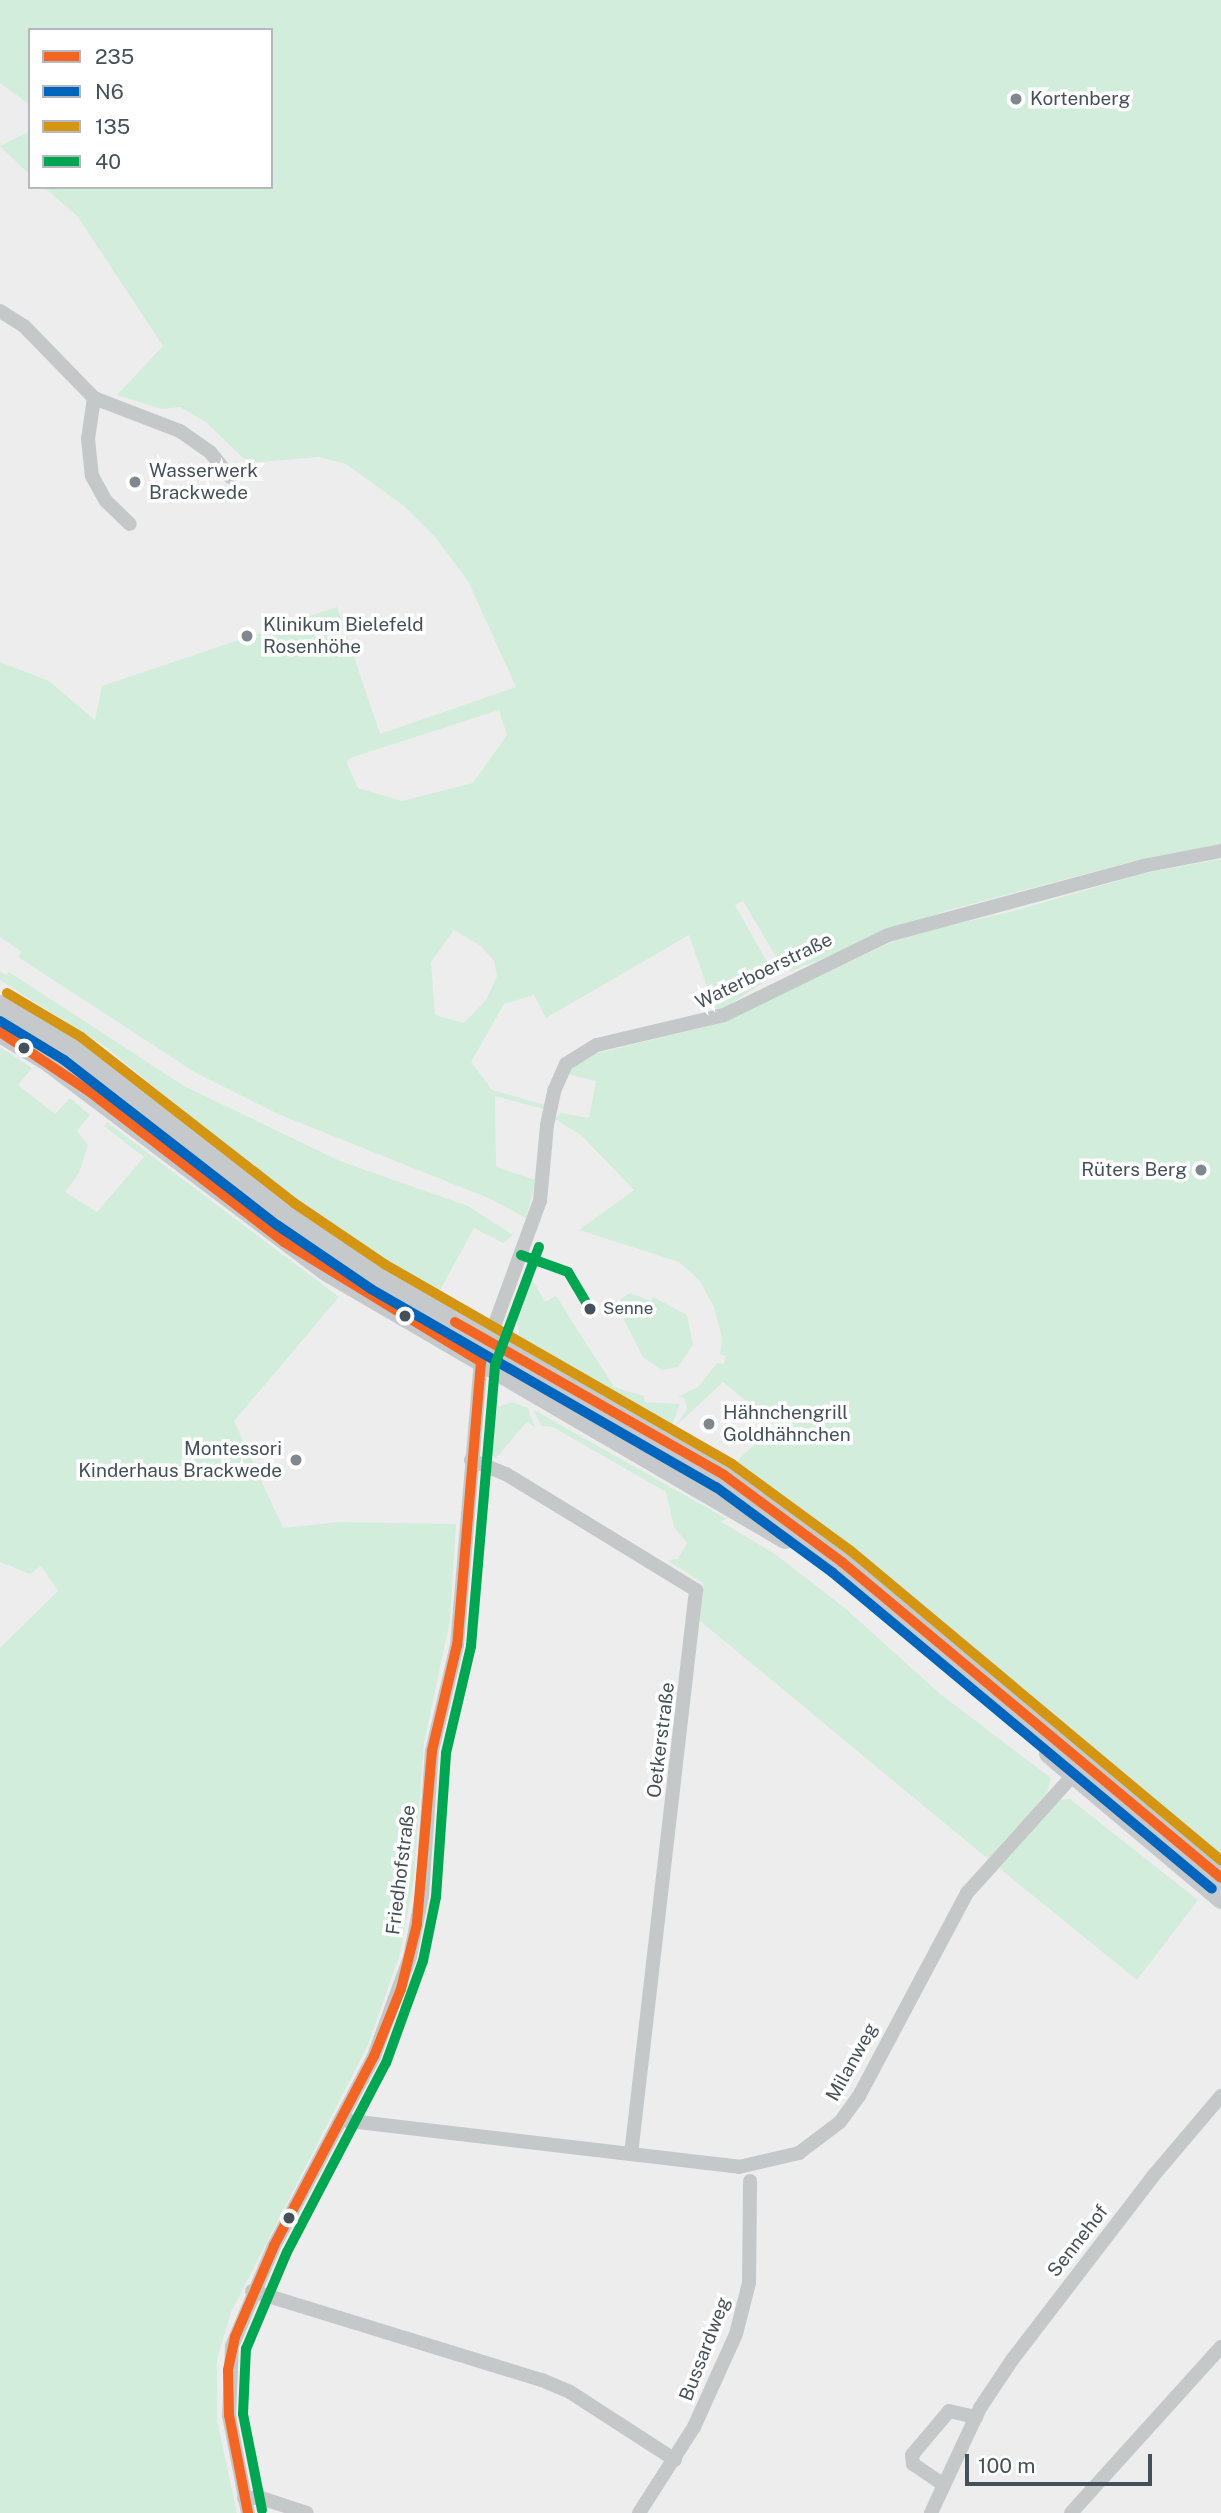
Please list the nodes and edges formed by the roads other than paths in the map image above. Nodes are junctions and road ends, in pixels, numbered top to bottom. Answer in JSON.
{"nodes":[{"id":1,"x":0,"y":311,"type":"edge"},
{"id":2,"x":94,"y":398,"type":"junction"},
{"id":3,"x":230,"y":477,"type":"dead end"},
{"id":4,"x":130,"y":524,"type":"dead end"},
{"id":5,"x":1221,"y":851,"type":"edge"},
{"id":6,"x":0,"y":1005,"type":"edge"},
{"id":7,"x":0,"y":1031,"type":"edge"},
{"id":8,"x":486,"y":1340,"type":"junction"},
{"id":9,"x":481,"y":1362,"type":"junction"},
{"id":10,"x":471,"y":1460,"type":"junction"},
{"id":11,"x":1074,"y":1774,"type":"junction"},
{"id":12,"x":1221,"y":1878,"type":"edge"},
{"id":13,"x":1221,"y":1898,"type":"edge"},
{"id":14,"x":1221,"y":2096,"type":"edge"},
{"id":15,"x":341,"y":2120,"type":"junction"},
{"id":16,"x":631,"y":2154,"type":"junction"},
{"id":17,"x":750,"y":2182,"type":"dead end"},
{"id":18,"x":252,"y":2291,"type":"junction"},
{"id":19,"x":1221,"y":2347,"type":"edge"},
{"id":20,"x":976,"y":2417,"type":"junction"},
{"id":21,"x":675,"y":2460,"type":"junction"},
{"id":22,"x":944,"y":2485,"type":"junction"},
{"id":23,"x":244,"y":2498,"type":"junction"},
{"id":24,"x":248,"y":2513,"type":"edge"},
{"id":25,"x":307,"y":2513,"type":"edge"},
{"id":26,"x":639,"y":2513,"type":"edge"},
{"id":27,"x":931,"y":2513,"type":"edge"},
{"id":28,"x":1071,"y":2513,"type":"edge"}],
"edges":[{"from":1,"to":2,"type":"street"},
{"from":2,"to":3,"type":"street"},
{"from":2,"to":4,"type":"street"},
{"from":5,"to":8,"type":"street","name":"Waterboerstraße"},
{"from":6,"to":8,"type":"main road"},
{"from":7,"to":9,"type":"main road"},
{"from":8,"to":9,"type":"street","name":"Waterboerstraße"},
{"from":8,"to":12,"type":"main road"},
{"from":9,"to":10,"type":"street","name":"Friedhofstraße"},
{"from":9,"to":11,"type":"main road"},
{"from":10,"to":15,"type":"street","name":"Friedhofstraße"},
{"from":10,"to":16,"type":"street","name":"Oetkerstraße"},
{"from":11,"to":13,"type":"main road"},
{"from":11,"to":16,"type":"street","name":"Milanweg"},
{"from":14,"to":20,"type":"street","name":"Sennehof"},
{"from":15,"to":16,"type":"street","name":"Milanweg"},
{"from":15,"to":18,"type":"street","name":"Friedhofstraße"},
{"from":17,"to":21,"type":"street","name":"Bussardweg"},
{"from":18,"to":21,"type":"street"},
{"from":18,"to":23,"type":"street","name":"Friedhofstraße"},
{"from":19,"to":28,"type":"street"},
{"from":20,"to":22,"type":"street","name":"Sennehof"},
{"from":20,"to":22,"type":"street"},
{"from":21,"to":26,"type":"street","name":"Bussardweg"},
{"from":22,"to":27,"type":"street","name":"Sennehof"},
{"from":23,"to":24,"type":"street","name":"Friedhofstraße"},
{"from":23,"to":25,"type":"street"}]}
